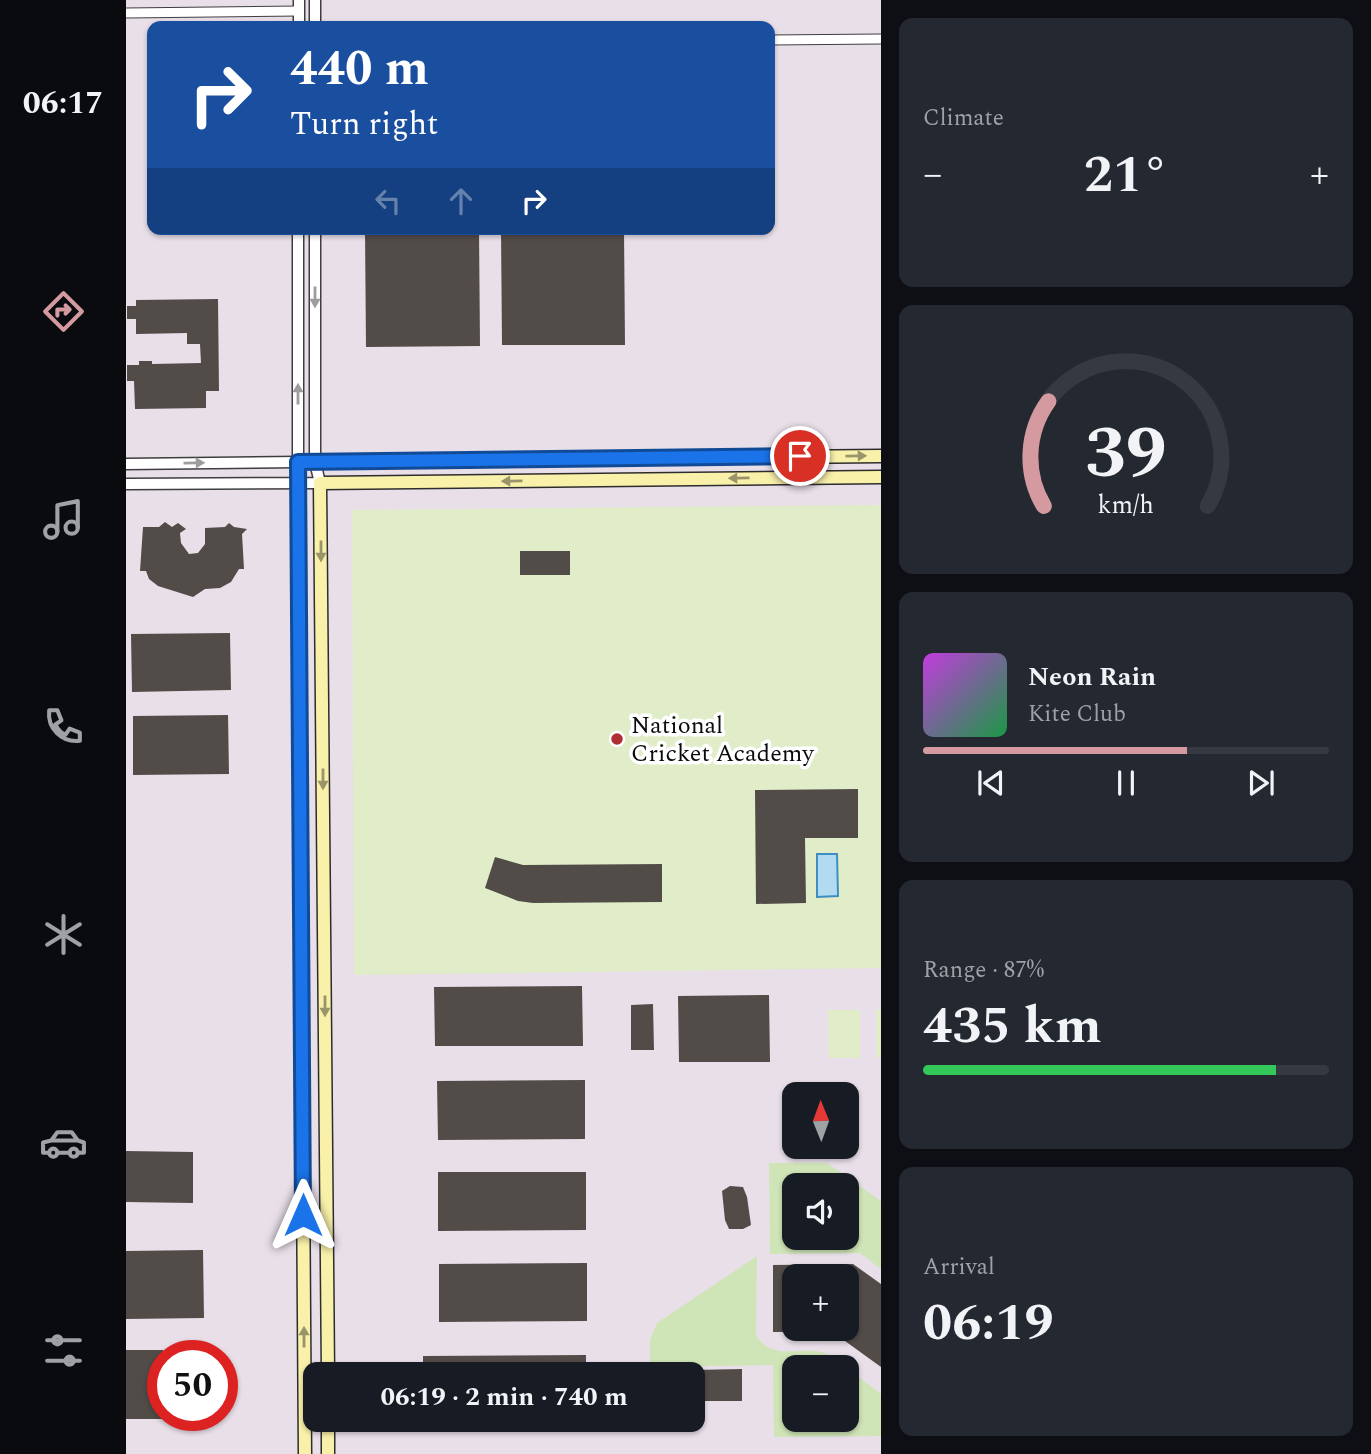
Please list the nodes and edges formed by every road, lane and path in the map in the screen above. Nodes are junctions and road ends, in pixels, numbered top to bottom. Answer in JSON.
{"nodes":[{"id":1,"x":315,"y":0,"type":"edge"},
{"id":2,"x":299,"y":6,"type":"edge"},
{"id":3,"x":126,"y":13,"type":"edge"},
{"id":4,"x":315,"y":21,"type":"edge"},
{"id":5,"x":881,"y":39,"type":"edge"},
{"id":6,"x":775,"y":40,"type":"edge"},
{"id":7,"x":298,"y":235,"type":"edge"},
{"id":8,"x":315,"y":235,"type":"edge"},
{"id":9,"x":881,"y":456,"type":"edge"},
{"id":10,"x":298,"y":462,"type":"junction"},
{"id":11,"x":315,"y":462,"type":"junction"},
{"id":12,"x":126,"y":464,"type":"edge"},
{"id":13,"x":881,"y":477,"type":"edge"},
{"id":14,"x":298,"y":482,"type":"junction"},
{"id":15,"x":320,"y":483,"type":"junction"},
{"id":16,"x":126,"y":484,"type":"edge"},
{"id":17,"x":328,"y":1362,"type":"edge"},
{"id":18,"x":328,"y":1432,"type":"edge"},
{"id":19,"x":305,"y":1454,"type":"edge"},
{"id":20,"x":328,"y":1454,"type":"edge"}],
"edges":[{"from":1,"to":4,"type":"street"},
{"from":2,"to":3,"type":"street"},
{"from":5,"to":6,"type":"street"},
{"from":10,"to":7,"type":"street","one_way":true},
{"from":8,"to":11,"type":"street","one_way":true},
{"from":11,"to":9,"type":"main road","one_way":true},
{"from":10,"to":11,"type":"main road"},
{"from":12,"to":10,"type":"street","one_way":true},
{"from":10,"to":14,"type":"street"},
{"from":11,"to":15,"type":"street"},
{"from":13,"to":15,"type":"main road","one_way":true},
{"from":14,"to":15,"type":"street"},
{"from":14,"to":16,"type":"street"},
{"from":19,"to":14,"type":"main road","one_way":true},
{"from":15,"to":17,"type":"main road","one_way":true},
{"from":18,"to":20,"type":"main road"}]}
